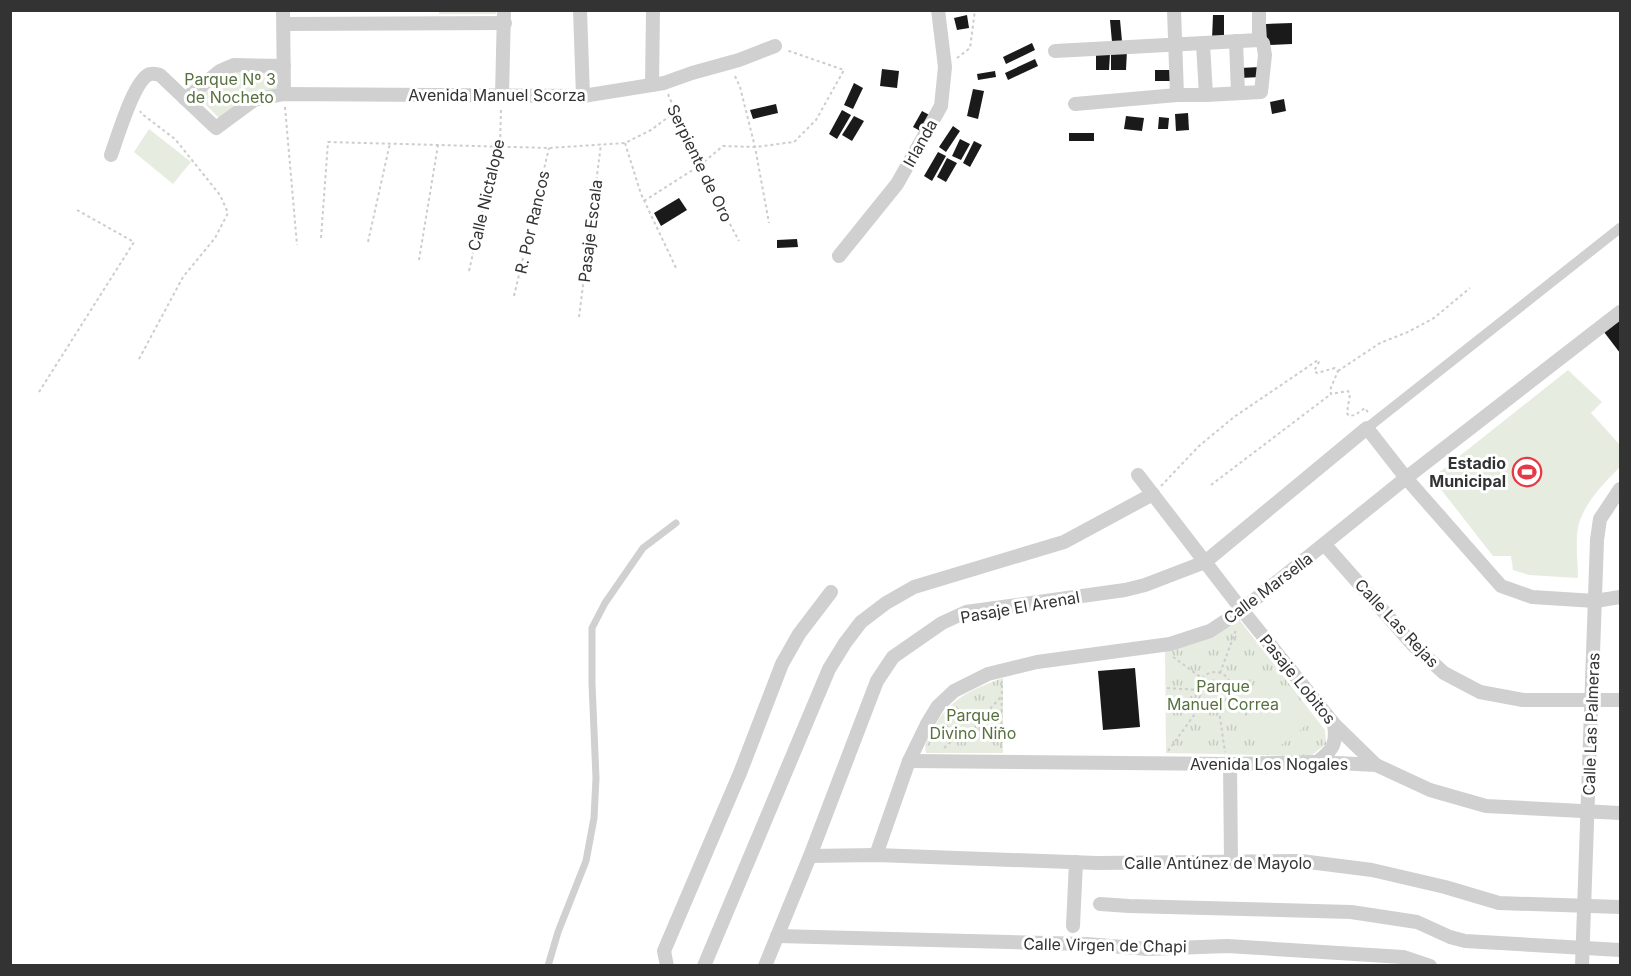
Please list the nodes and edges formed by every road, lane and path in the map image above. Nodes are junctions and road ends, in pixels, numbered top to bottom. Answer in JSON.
{"nodes":[{"id":1,"x":580,"y":10,"type":"edge"},
{"id":2,"x":652,"y":10,"type":"edge"},
{"id":3,"x":938,"y":10,"type":"edge"},
{"id":4,"x":975,"y":10,"type":"edge"},
{"id":5,"x":1174,"y":10,"type":"edge"},
{"id":6,"x":1259,"y":10,"type":"edge"},
{"id":7,"x":283,"y":17,"type":"edge"},
{"id":8,"x":356,"y":17,"type":"edge"},
{"id":9,"x":435,"y":17,"type":"edge"},
{"id":10,"x":505,"y":17,"type":"edge"},
{"id":11,"x":1259,"y":40,"type":"junction"},
{"id":12,"x":1236,"y":41,"type":"junction"},
{"id":13,"x":1176,"y":44,"type":"junction"},
{"id":14,"x":1203,"y":44,"type":"junction"},
{"id":15,"x":775,"y":46,"type":"joint"},
{"id":16,"x":1055,"y":51,"type":"dead end"},
{"id":17,"x":729,"y":62,"type":"junction"},
{"id":18,"x":284,"y":66,"type":"junction"},
{"id":19,"x":945,"y":67,"type":"junction"},
{"id":20,"x":658,"y":84,"type":"junction"},
{"id":21,"x":1238,"y":93,"type":"junction"},
{"id":22,"x":284,"y":94,"type":"junction"},
{"id":23,"x":1177,"y":95,"type":"junction"},
{"id":24,"x":1206,"y":95,"type":"junction"},
{"id":25,"x":502,"y":96,"type":"junction"},
{"id":26,"x":583,"y":96,"type":"junction"},
{"id":27,"x":133,"y":98,"type":"junction"},
{"id":28,"x":185,"y":99,"type":"junction"},
{"id":29,"x":1075,"y":104,"type":"dead end"},
{"id":30,"x":675,"y":112,"type":"junction"},
{"id":31,"x":390,"y":143,"type":"junction"},
{"id":32,"x":625,"y":143,"type":"junction"},
{"id":33,"x":601,"y":144,"type":"junction"},
{"id":34,"x":438,"y":145,"type":"junction"},
{"id":35,"x":500,"y":146,"type":"junction"},
{"id":36,"x":755,"y":147,"type":"junction"},
{"id":37,"x":549,"y":148,"type":"junction"},
{"id":38,"x":111,"y":155,"type":"dead end"},
{"id":39,"x":699,"y":166,"type":"junction"},
{"id":40,"x":644,"y":201,"type":"junction"},
{"id":41,"x":77,"y":210,"type":"dead end"},
{"id":42,"x":769,"y":223,"type":"dead end"},
{"id":43,"x":1620,"y":228,"type":"edge"},
{"id":44,"x":321,"y":238,"type":"dead end"},
{"id":45,"x":739,"y":241,"type":"dead end"},
{"id":46,"x":368,"y":242,"type":"dead end"},
{"id":47,"x":297,"y":245,"type":"dead end"},
{"id":48,"x":839,"y":256,"type":"dead end"},
{"id":49,"x":419,"y":260,"type":"dead end"},
{"id":50,"x":677,"y":270,"type":"dead end"},
{"id":51,"x":469,"y":271,"type":"dead end"},
{"id":52,"x":1470,"y":288,"type":"dead end"},
{"id":53,"x":514,"y":296,"type":"dead end"},
{"id":54,"x":1620,"y":312,"type":"edge"},
{"id":55,"x":579,"y":317,"type":"dead end"},
{"id":56,"x":139,"y":359,"type":"dead end"},
{"id":57,"x":1338,"y":371,"type":"junction"},
{"id":58,"x":39,"y":392,"type":"dead end"},
{"id":59,"x":1331,"y":394,"type":"junction"},
{"id":60,"x":1365,"y":408,"type":"dead end"},
{"id":61,"x":1366,"y":428,"type":"junction"},
{"id":62,"x":1138,"y":475,"type":"dead end"},
{"id":63,"x":1406,"y":478,"type":"junction"},
{"id":64,"x":1211,"y":485,"type":"dead end"},
{"id":65,"x":1620,"y":489,"type":"edge"},
{"id":66,"x":1153,"y":494,"type":"junction"},
{"id":67,"x":676,"y":523,"type":"dead end"},
{"id":68,"x":1325,"y":545,"type":"junction"},
{"id":69,"x":1205,"y":562,"type":"junction"},
{"id":70,"x":831,"y":592,"type":"dead end"},
{"id":71,"x":1620,"y":597,"type":"edge"},
{"id":72,"x":1595,"y":601,"type":"junction"},
{"id":73,"x":1242,"y":610,"type":"junction"},
{"id":74,"x":1167,"y":653,"type":"dead end"},
{"id":75,"x":1220,"y":673,"type":"junction"},
{"id":76,"x":1203,"y":678,"type":"junction"},
{"id":77,"x":1002,"y":679,"type":"dead end"},
{"id":78,"x":1167,"y":688,"type":"dead end"},
{"id":79,"x":1199,"y":690,"type":"junction"},
{"id":80,"x":1002,"y":696,"type":"junction"},
{"id":81,"x":1205,"y":700,"type":"junction"},
{"id":82,"x":1592,"y":700,"type":"junction"},
{"id":83,"x":1620,"y":700,"type":"edge"},
{"id":84,"x":1218,"y":703,"type":"junction"},
{"id":85,"x":954,"y":705,"type":"dead end"},
{"id":86,"x":986,"y":713,"type":"junction"},
{"id":87,"x":964,"y":717,"type":"junction"},
{"id":88,"x":1334,"y":724,"type":"junction"},
{"id":89,"x":962,"y":732,"type":"junction"},
{"id":90,"x":942,"y":749,"type":"dead end"},
{"id":91,"x":1001,"y":751,"type":"dead end"},
{"id":92,"x":1227,"y":758,"type":"junction"},
{"id":93,"x":909,"y":761,"type":"junction"},
{"id":94,"x":1317,"y":762,"type":"junction"},
{"id":95,"x":1158,"y":763,"type":"junction"},
{"id":96,"x":1376,"y":765,"type":"junction"},
{"id":97,"x":1588,"y":812,"type":"junction"},
{"id":98,"x":1620,"y":813,"type":"edge"},
{"id":99,"x":876,"y":855,"type":"junction"},
{"id":100,"x":810,"y":856,"type":"junction"},
{"id":101,"x":1232,"y":861,"type":"junction"},
{"id":102,"x":1076,"y":862,"type":"junction"},
{"id":103,"x":1100,"y":904,"type":"dead end"},
{"id":104,"x":1584,"y":906,"type":"junction"},
{"id":105,"x":1620,"y":907,"type":"edge"},
{"id":106,"x":1073,"y":926,"type":"dead end"},
{"id":107,"x":777,"y":936,"type":"junction"},
{"id":108,"x":1583,"y":948,"type":"junction"},
{"id":109,"x":1620,"y":950,"type":"edge"},
{"id":110,"x":549,"y":966,"type":"edge"},
{"id":111,"x":667,"y":966,"type":"edge"},
{"id":112,"x":704,"y":966,"type":"edge"},
{"id":113,"x":765,"y":966,"type":"edge"},
{"id":114,"x":1430,"y":966,"type":"edge"},
{"id":115,"x":1582,"y":966,"type":"edge"}],
"edges":[{"from":1,"to":26,"type":"street"},
{"from":2,"to":20,"type":"street"},
{"from":3,"to":19,"type":"street","name":"Irlanda"},
{"from":4,"to":19,"type":"path"},
{"from":5,"to":13,"type":"street"},
{"from":6,"to":11,"type":"street"},
{"from":7,"to":8,"type":"street"},
{"from":7,"to":18,"type":"street"},
{"from":8,"to":9,"type":"street"},
{"from":9,"to":10,"type":"street"},
{"from":10,"to":25,"type":"street"},
{"from":11,"to":12,"type":"street"},
{"from":11,"to":21,"type":"street"},
{"from":12,"to":14,"type":"street"},
{"from":12,"to":21,"type":"street"},
{"from":13,"to":14,"type":"street"},
{"from":13,"to":16,"type":"street"},
{"from":13,"to":23,"type":"street"},
{"from":14,"to":24,"type":"street"},
{"from":15,"to":17,"type":"street","name":"Avenida Manuel Scorza"},
{"from":15,"to":36,"type":"path"},
{"from":17,"to":20,"type":"street","name":"Avenida Manuel Scorza"},
{"from":17,"to":36,"type":"path"},
{"from":18,"to":22,"type":"street"},
{"from":18,"to":28,"type":"street"},
{"from":19,"to":48,"type":"street","name":"Irlanda"},
{"from":20,"to":26,"type":"street","name":"Avenida Manuel Scorza"},
{"from":20,"to":30,"type":"path","name":"Serpiente de Oro"},
{"from":21,"to":24,"type":"street"},
{"from":22,"to":25,"type":"street","name":"Avenida Manuel Scorza"},
{"from":22,"to":28,"type":"street","name":"Avenida Manuel Scorza"},
{"from":22,"to":47,"type":"path"},
{"from":23,"to":24,"type":"street"},
{"from":23,"to":29,"type":"street"},
{"from":25,"to":26,"type":"street","name":"Avenida Manuel Scorza"},
{"from":25,"to":35,"type":"path","name":"Calle Nictalope"},
{"from":27,"to":28,"type":"street"},
{"from":27,"to":38,"type":"street"},
{"from":27,"to":56,"type":"path"},
{"from":30,"to":32,"type":"path"},
{"from":30,"to":39,"type":"path","name":"Serpiente de Oro"},
{"from":31,"to":34,"type":"path"},
{"from":31,"to":44,"type":"path"},
{"from":31,"to":46,"type":"path"},
{"from":32,"to":33,"type":"path"},
{"from":32,"to":40,"type":"path"},
{"from":33,"to":37,"type":"path"},
{"from":33,"to":55,"type":"path","name":"Pasaje Escala"},
{"from":34,"to":35,"type":"path"},
{"from":34,"to":49,"type":"path"},
{"from":35,"to":37,"type":"path"},
{"from":35,"to":51,"type":"path","name":"Calle Nictalope"},
{"from":36,"to":39,"type":"path"},
{"from":36,"to":42,"type":"path"},
{"from":37,"to":53,"type":"path","name":"R. Por Rancos"},
{"from":39,"to":40,"type":"path"},
{"from":39,"to":45,"type":"path","name":"Serpiente de Oro"},
{"from":40,"to":50,"type":"path"},
{"from":41,"to":58,"type":"path"},
{"from":43,"to":61,"type":"street"},
{"from":52,"to":57,"type":"path"},
{"from":54,"to":63,"type":"street","name":"Calle Marsella"},
{"from":57,"to":59,"type":"path"},
{"from":57,"to":66,"type":"path"},
{"from":59,"to":60,"type":"path"},
{"from":59,"to":64,"type":"path"},
{"from":61,"to":63,"type":"street"},
{"from":61,"to":69,"type":"street","name":"Pasaje El Arenal"},
{"from":62,"to":66,"type":"street","name":"Pasaje Lobitos"},
{"from":63,"to":68,"type":"street","name":"Calle Marsella"},
{"from":63,"to":72,"type":"street"},
{"from":65,"to":72,"type":"street","name":"Calle Las Palmeras"},
{"from":66,"to":69,"type":"street","name":"Pasaje Lobitos"},
{"from":66,"to":112,"type":"street"},
{"from":67,"to":110,"type":"lane"},
{"from":68,"to":73,"type":"street","name":"Calle Marsella"},
{"from":68,"to":82,"type":"street","name":"Calle Las Rejas"},
{"from":69,"to":73,"type":"street","name":"Pasaje Lobitos"},
{"from":69,"to":100,"type":"street","name":"Pasaje El Arenal"},
{"from":70,"to":111,"type":"street"},
{"from":71,"to":72,"type":"street"},
{"from":72,"to":82,"type":"street","name":"Calle Las Palmeras"},
{"from":73,"to":75,"type":"path"},
{"from":73,"to":88,"type":"street","name":"Pasaje Lobitos"},
{"from":73,"to":93,"type":"street","name":"Calle Marsella"},
{"from":74,"to":76,"type":"path"},
{"from":75,"to":76,"type":"path"},
{"from":75,"to":84,"type":"path"},
{"from":76,"to":79,"type":"path"},
{"from":77,"to":80,"type":"path"},
{"from":78,"to":79,"type":"path"},
{"from":79,"to":81,"type":"path"},
{"from":80,"to":86,"type":"path"},
{"from":80,"to":91,"type":"path"},
{"from":81,"to":84,"type":"path"},
{"from":81,"to":95,"type":"path"},
{"from":82,"to":83,"type":"street","name":"Calle Las Rejas"},
{"from":82,"to":97,"type":"street","name":"Calle Las Palmeras"},
{"from":84,"to":92,"type":"path"},
{"from":85,"to":87,"type":"path"},
{"from":86,"to":87,"type":"path"},
{"from":86,"to":89,"type":"path"},
{"from":87,"to":89,"type":"path"},
{"from":88,"to":94,"type":"street"},
{"from":88,"to":96,"type":"street","name":"Pasaje Lobitos"},
{"from":89,"to":90,"type":"path"},
{"from":92,"to":94,"type":"street","name":"Avenida Los Nogales"},
{"from":92,"to":95,"type":"street","name":"Avenida Los Nogales"},
{"from":92,"to":101,"type":"street"},
{"from":93,"to":95,"type":"street","name":"Avenida Los Nogales"},
{"from":93,"to":99,"type":"street","name":"Calle Marsella"},
{"from":94,"to":96,"type":"street","name":"Avenida Los Nogales"},
{"from":96,"to":97,"type":"street","name":"Avenida Los Nogales"},
{"from":97,"to":98,"type":"street","name":"Avenida Los Nogales"},
{"from":97,"to":104,"type":"street","name":"Calle Las Palmeras"},
{"from":99,"to":100,"type":"street","name":"Calle Antúnez de Mayolo"},
{"from":99,"to":102,"type":"street","name":"Calle Antúnez de Mayolo"},
{"from":100,"to":107,"type":"street","name":"Pasaje El Arenal"},
{"from":101,"to":102,"type":"street","name":"Calle Antúnez de Mayolo"},
{"from":101,"to":104,"type":"street","name":"Calle Antúnez de Mayolo"},
{"from":102,"to":106,"type":"street"},
{"from":103,"to":108,"type":"street"},
{"from":104,"to":105,"type":"street","name":"Calle Antúnez de Mayolo"},
{"from":104,"to":108,"type":"street","name":"Calle Las Palmeras"},
{"from":107,"to":113,"type":"street","name":"Pasaje El Arenal"},
{"from":107,"to":114,"type":"street","name":"Calle Virgen de Chapi"},
{"from":108,"to":109,"type":"street"},
{"from":108,"to":115,"type":"street","name":"Calle Las Palmeras"}]}
